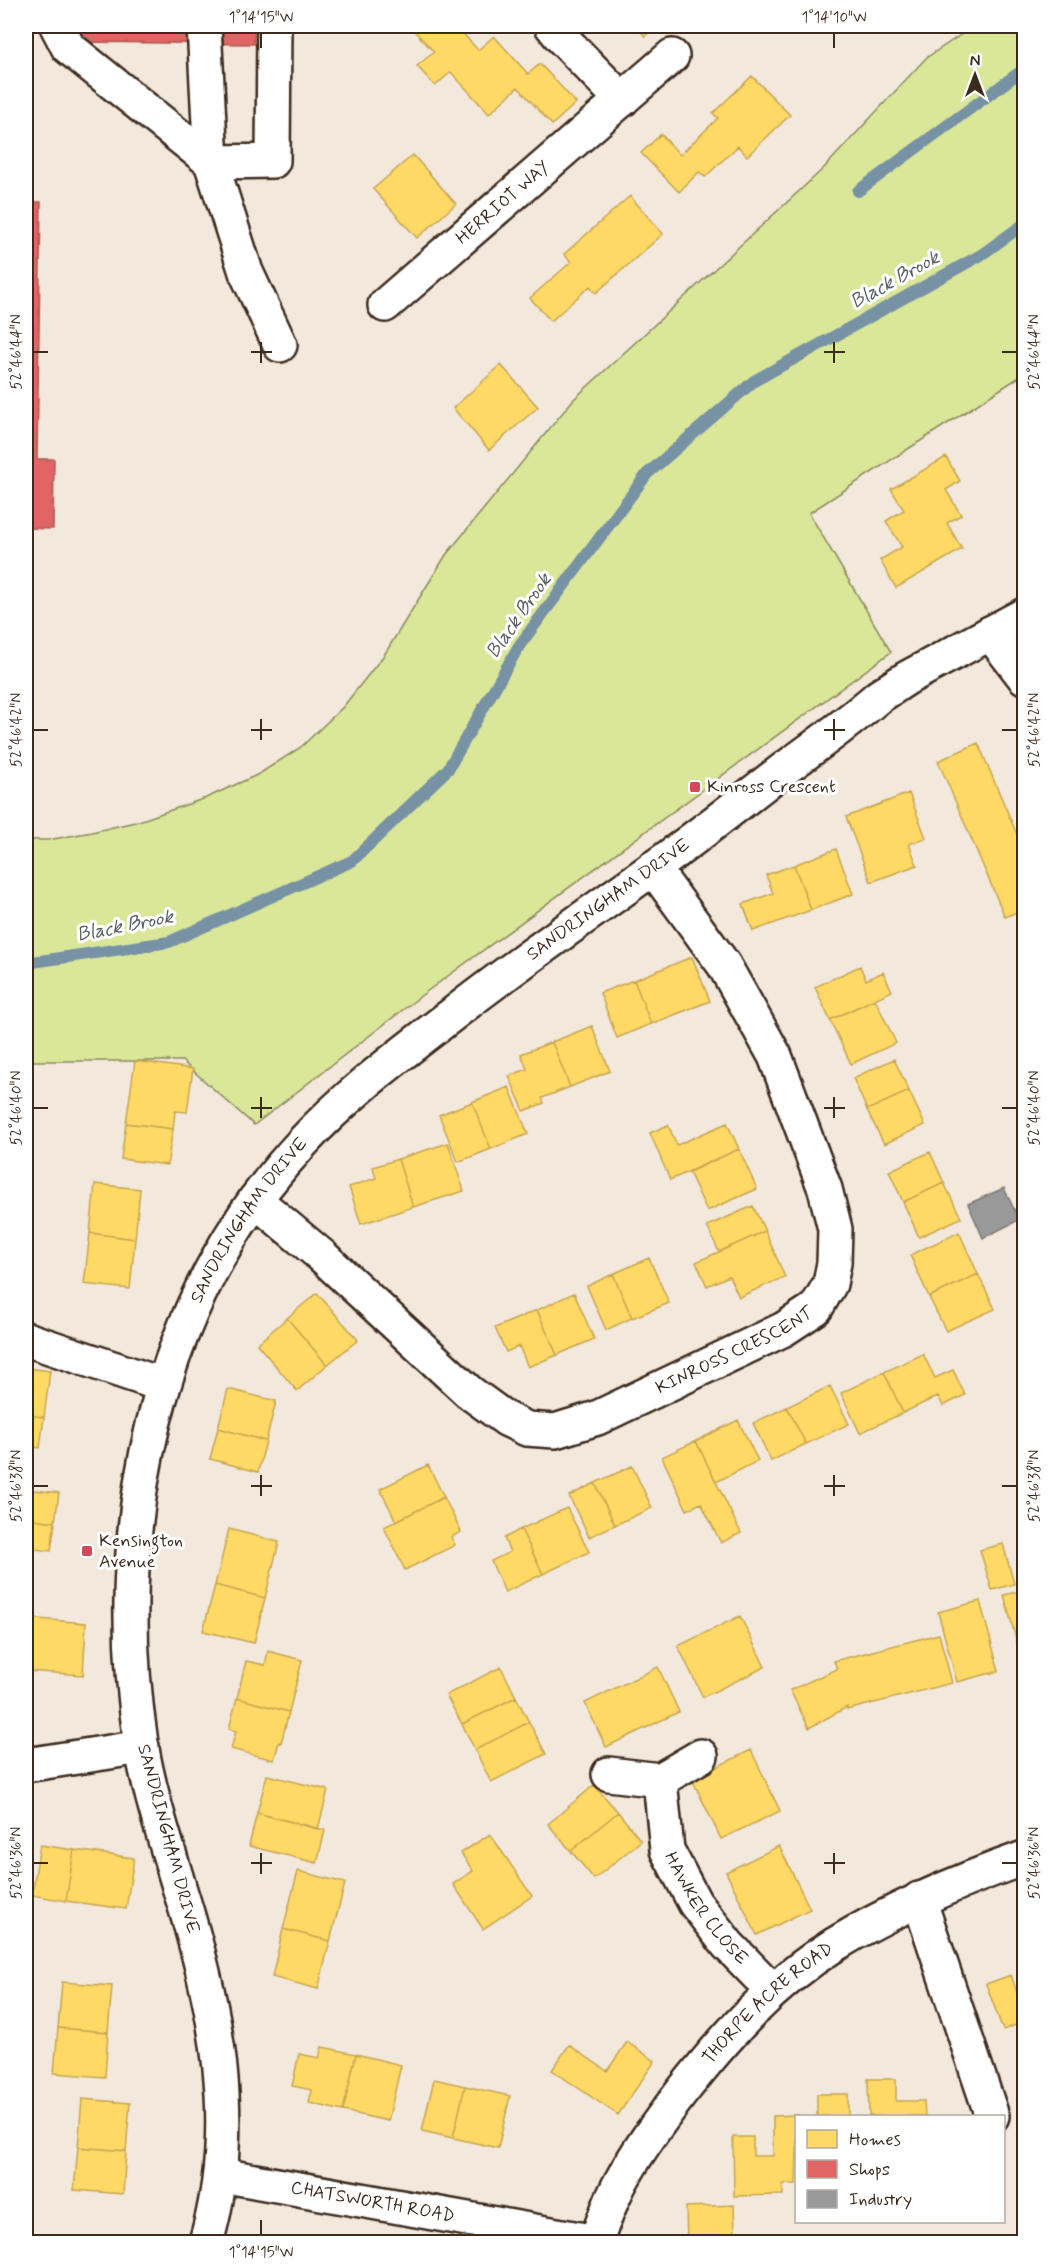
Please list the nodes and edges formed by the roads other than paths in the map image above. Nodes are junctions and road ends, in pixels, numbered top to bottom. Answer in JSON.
{"nodes":[{"id":1,"x":57,"y":26,"type":"edge"},
{"id":2,"x":204,"y":26,"type":"edge"},
{"id":3,"x":274,"y":26,"type":"edge"},
{"id":4,"x":552,"y":26,"type":"edge"},
{"id":5,"x":672,"y":56,"type":"dead end"},
{"id":6,"x":622,"y":100,"type":"junction"},
{"id":7,"x":211,"y":162,"type":"junction"},
{"id":8,"x":385,"y":305,"type":"dead end"},
{"id":9,"x":280,"y":345,"type":"dead end"},
{"id":10,"x":1024,"y":615,"type":"edge"},
{"id":11,"x":990,"y":633,"type":"junction"},
{"id":12,"x":1024,"y":677,"type":"edge"},
{"id":13,"x":653,"y":868,"type":"junction"},
{"id":14,"x":255,"y":1200,"type":"junction"},
{"id":15,"x":26,"y":1339,"type":"edge"},
{"id":16,"x":163,"y":1385,"type":"junction"},
{"id":17,"x":142,"y":1747,"type":"junction"},
{"id":18,"x":701,"y":1756,"type":"dead end"},
{"id":19,"x":26,"y":1765,"type":"edge"},
{"id":20,"x":609,"y":1774,"type":"dead end"},
{"id":21,"x":660,"y":1780,"type":"junction"},
{"id":22,"x":1024,"y":1858,"type":"edge"},
{"id":23,"x":920,"y":1899,"type":"junction"},
{"id":24,"x":773,"y":1991,"type":"junction"},
{"id":25,"x":992,"y":2115,"type":"edge"},
{"id":26,"x":221,"y":2175,"type":"junction"},
{"id":27,"x":206,"y":2242,"type":"edge"},
{"id":28,"x":596,"y":2242,"type":"edge"}],
"edges":[{"from":1,"to":7,"type":"street"},
{"from":2,"to":7,"type":"street"},
{"from":3,"to":7,"type":"street"},
{"from":4,"to":6,"type":"street"},
{"from":5,"to":6,"type":"street","name":"HERRIOT WAY"},
{"from":6,"to":8,"type":"street","name":"HERRIOT WAY"},
{"from":7,"to":9,"type":"street"},
{"from":10,"to":11,"type":"street","name":"SANDRINGHAM DRIVE"},
{"from":11,"to":12,"type":"street"},
{"from":11,"to":13,"type":"street","name":"SANDRINGHAM DRIVE"},
{"from":13,"to":14,"type":"street","name":"SANDRINGHAM DRIVE"},
{"from":13,"to":14,"type":"street","name":"KINROSS CRESCENT"},
{"from":14,"to":16,"type":"street","name":"SANDRINGHAM DRIVE"},
{"from":15,"to":16,"type":"street"},
{"from":16,"to":17,"type":"street","name":"SANDRINGHAM DRIVE"},
{"from":17,"to":19,"type":"street"},
{"from":17,"to":26,"type":"street","name":"SANDRINGHAM DRIVE"},
{"from":18,"to":21,"type":"street"},
{"from":20,"to":21,"type":"street"},
{"from":21,"to":24,"type":"street","name":"HAWKER CLOSE"},
{"from":22,"to":23,"type":"street","name":"THORPE ACRE ROAD"},
{"from":23,"to":24,"type":"street","name":"THORPE ACRE ROAD"},
{"from":23,"to":25,"type":"street"},
{"from":24,"to":28,"type":"street","name":"THORPE ACRE ROAD"},
{"from":26,"to":27,"type":"street","name":"SANDRINGHAM DRIVE"},
{"from":26,"to":28,"type":"street","name":"CHATSWORTH ROAD"}]}
